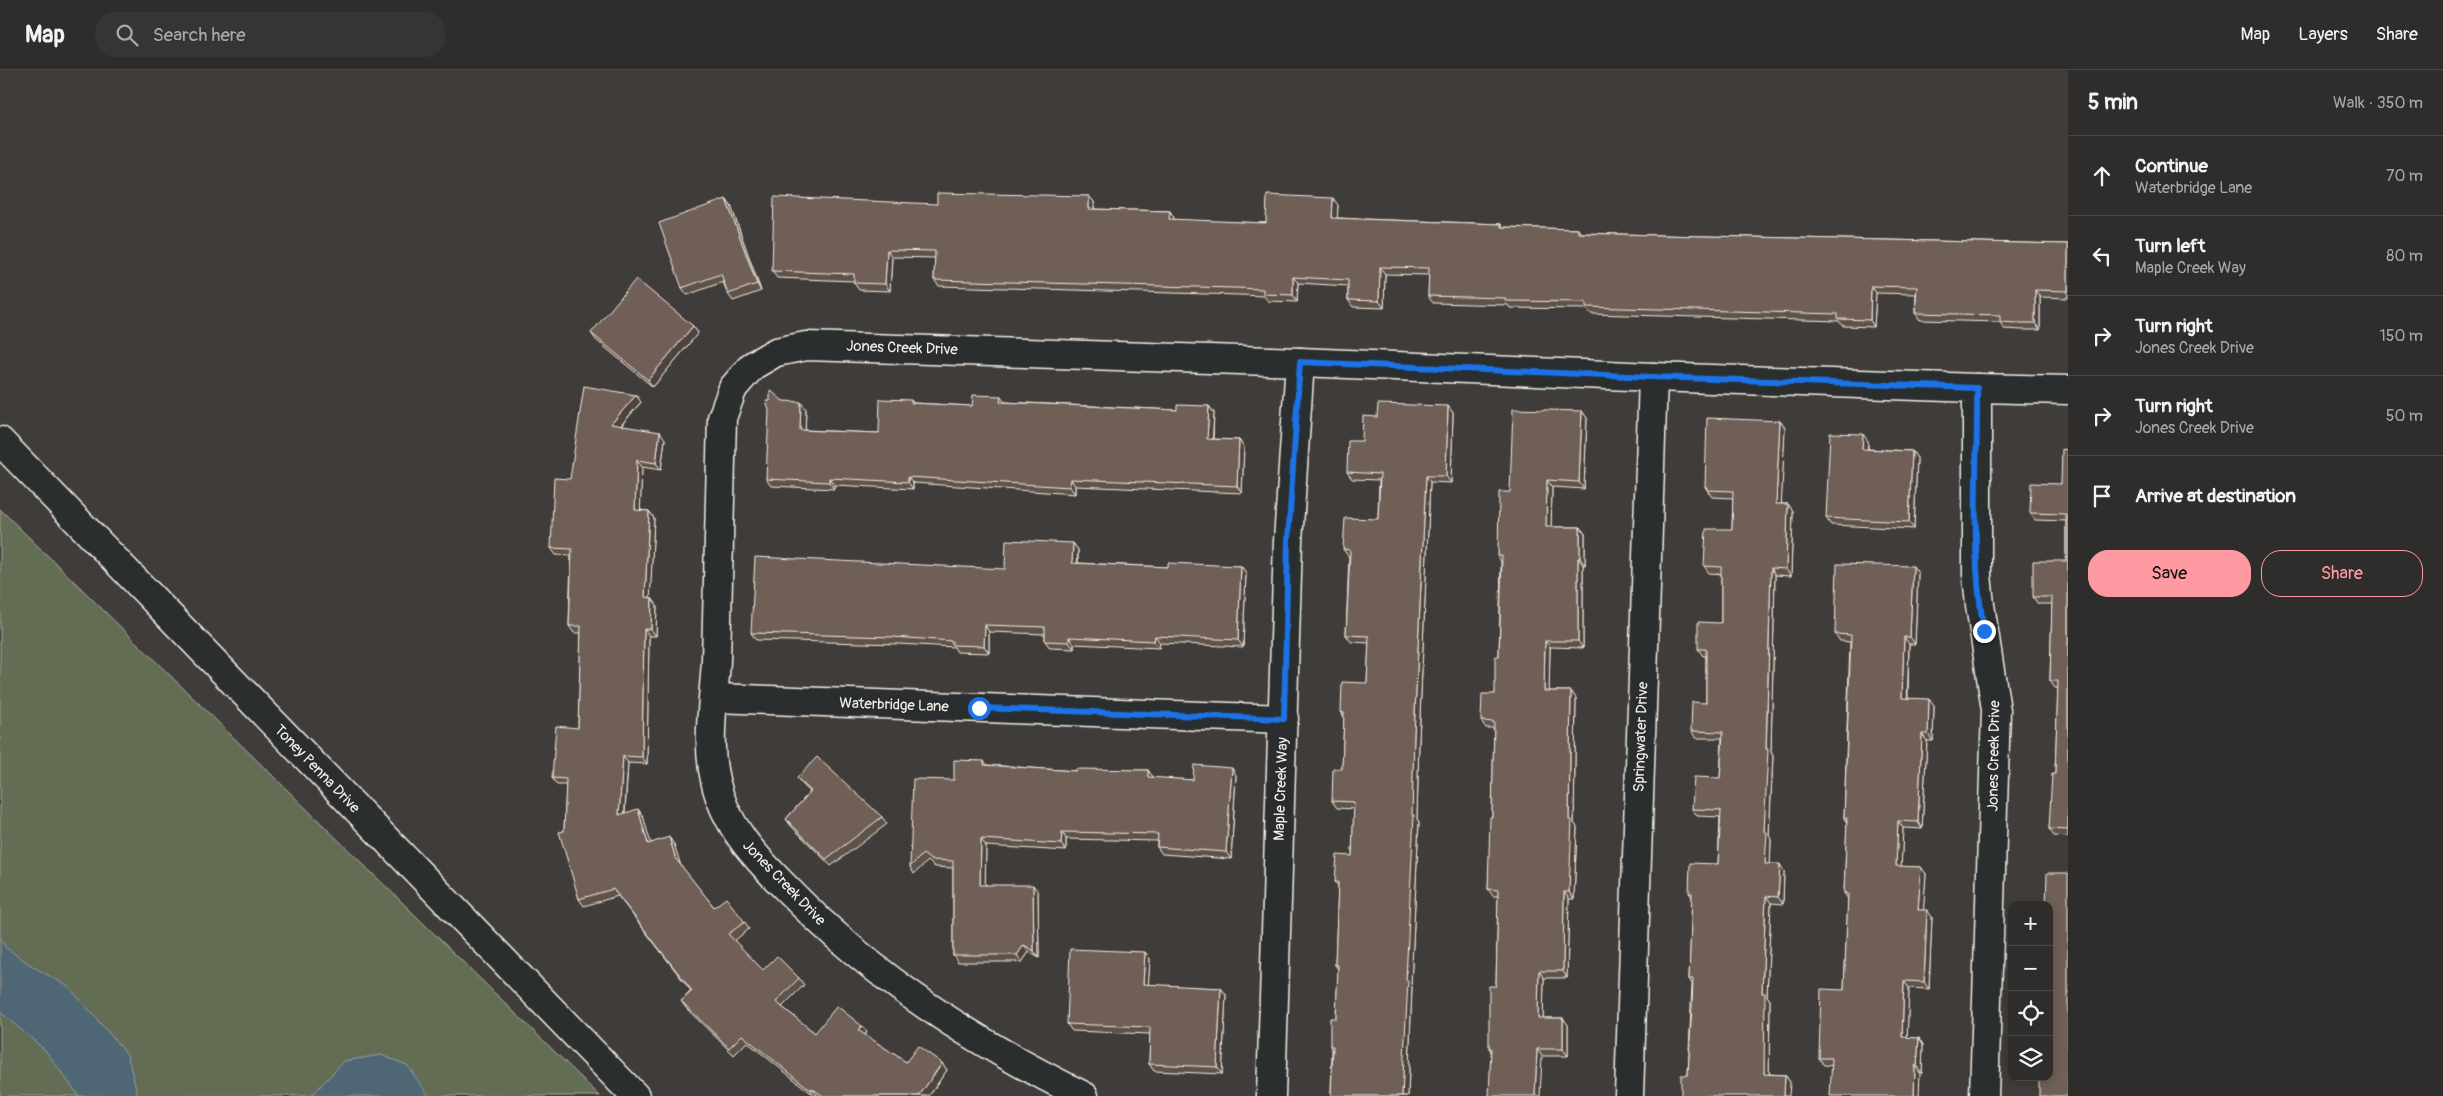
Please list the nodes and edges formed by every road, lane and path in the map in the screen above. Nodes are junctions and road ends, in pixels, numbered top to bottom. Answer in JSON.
{"nodes":[{"id":1,"x":1300,"y":362,"type":"junction"},
{"id":2,"x":1652,"y":377,"type":"junction"},
{"id":3,"x":1977,"y":388,"type":"junction"},
{"id":4,"x":2068,"y":390,"type":"edge"},
{"id":5,"x":0,"y":441,"type":"edge"},
{"id":6,"x":715,"y":698,"type":"junction"},
{"id":7,"x":1284,"y":719,"type":"junction"},
{"id":8,"x":635,"y":1096,"type":"edge"},
{"id":9,"x":1084,"y":1096,"type":"edge"},
{"id":10,"x":1272,"y":1096,"type":"edge"},
{"id":11,"x":1629,"y":1096,"type":"edge"},
{"id":12,"x":1984,"y":1096,"type":"edge"}],
"edges":[{"from":1,"to":2,"type":"street","name":"Jones Creek Drive"},
{"from":1,"to":6,"type":"street","name":"Jones Creek Drive"},
{"from":1,"to":7,"type":"street","name":"Maple Creek Way"},
{"from":2,"to":3,"type":"street","name":"Jones Creek Drive"},
{"from":2,"to":11,"type":"street","name":"Springwater Drive"},
{"from":3,"to":4,"type":"street","name":"Jones Creek Drive"},
{"from":3,"to":12,"type":"street","name":"Jones Creek Drive"},
{"from":5,"to":8,"type":"street","name":"Toney Penna Drive"},
{"from":6,"to":7,"type":"street","name":"Waterbridge Lane"},
{"from":6,"to":9,"type":"street","name":"Jones Creek Drive"},
{"from":7,"to":10,"type":"street","name":"Maple Creek Way"}]}
